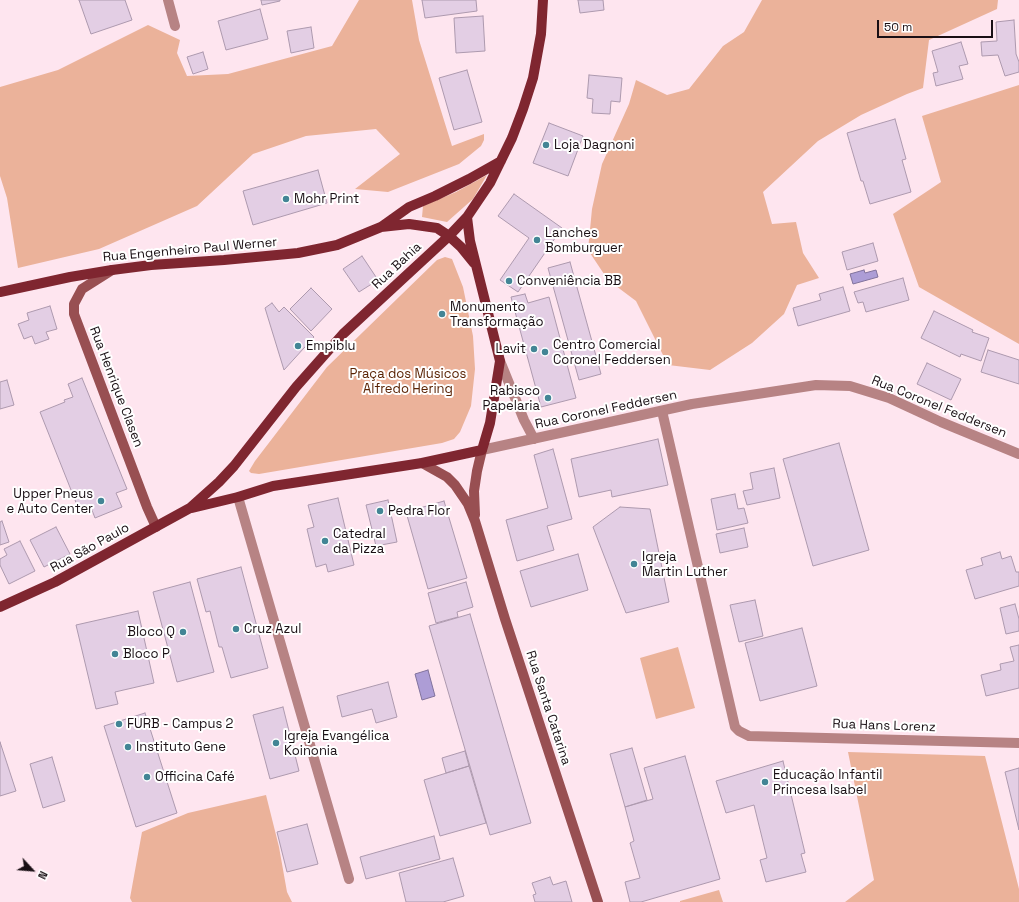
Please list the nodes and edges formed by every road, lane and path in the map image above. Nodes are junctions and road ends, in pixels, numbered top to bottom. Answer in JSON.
{"nodes":[{"id":1,"x":168,"y":0,"type":"edge"},
{"id":2,"x":543,"y":0,"type":"edge"},
{"id":3,"x":175,"y":26,"type":"dead end"},
{"id":4,"x":501,"y":161,"type":"junction"},
{"id":5,"x":467,"y":217,"type":"junction"},
{"id":6,"x":381,"y":227,"type":"junction"},
{"id":7,"x":449,"y":236,"type":"junction"},
{"id":8,"x":477,"y":267,"type":"junction"},
{"id":9,"x":112,"y":270,"type":"junction"},
{"id":10,"x":0,"y":289,"type":"edge"},
{"id":11,"x":0,"y":292,"type":"edge"},
{"id":12,"x":500,"y":361,"type":"junction"},
{"id":13,"x":662,"y":410,"type":"junction"},
{"id":14,"x":534,"y":439,"type":"junction"},
{"id":15,"x":482,"y":450,"type":"junction"},
{"id":16,"x":1019,"y":454,"type":"edge"},
{"id":17,"x":422,"y":463,"type":"junction"},
{"id":18,"x":238,"y":497,"type":"junction"},
{"id":19,"x":190,"y":508,"type":"junction"},
{"id":20,"x":475,"y":521,"type":"junction"},
{"id":21,"x":156,"y":527,"type":"junction"},
{"id":22,"x":0,"y":606,"type":"edge"},
{"id":23,"x":1019,"y":743,"type":"edge"},
{"id":24,"x":349,"y":880,"type":"dead end"},
{"id":25,"x":598,"y":902,"type":"edge"}],
"edges":[{"from":1,"to":3,"type":"street"},
{"from":2,"to":4,"type":"main road","name":"Rua Bahia"},
{"from":4,"to":5,"type":"main road","name":"Rua Bahia"},
{"from":4,"to":6,"type":"main road","name":"Rua Engenheiro Paul Werner"},
{"from":5,"to":7,"type":"main road","name":"Rua Bahia"},
{"from":5,"to":8,"type":"main road"},
{"from":6,"to":7,"type":"main road","name":"Rua Engenheiro Paul Werner"},
{"from":6,"to":9,"type":"main road","name":"Rua Engenheiro Paul Werner"},
{"from":7,"to":8,"type":"main road","name":"Rua Engenheiro Paul Werner"},
{"from":7,"to":19,"type":"main road","name":"Rua Bahia"},
{"from":8,"to":12,"type":"main road"},
{"from":9,"to":11,"type":"main road","name":"Rua Engenheiro Paul Werner"},
{"from":9,"to":21,"type":"main road","name":"Rua Henrique Clasen"},
{"from":10,"to":11,"type":"street"},
{"from":12,"to":14,"type":"street"},
{"from":12,"to":15,"type":"main road"},
{"from":13,"to":14,"type":"street","name":"Rua Coronel Feddersen"},
{"from":13,"to":16,"type":"street","name":"Rua Coronel Feddersen"},
{"from":13,"to":23,"type":"street","name":"Rua Hans Lorenz"},
{"from":14,"to":15,"type":"street","name":"Rua Coronel Feddersen"},
{"from":15,"to":17,"type":"main road","name":"Rua Coronel Feddersen"},
{"from":15,"to":20,"type":"main road","name":"Rua Santa Catarina"},
{"from":17,"to":18,"type":"main road","name":"Rua Coronel Feddersen"},
{"from":17,"to":20,"type":"main road","name":"Rua Santa Catarina"},
{"from":18,"to":19,"type":"main road","name":"Rua Coronel Feddersen"},
{"from":18,"to":24,"type":"street"},
{"from":19,"to":21,"type":"main road","name":"Rua São Paulo"},
{"from":20,"to":25,"type":"main road","name":"Rua Santa Catarina"},
{"from":21,"to":22,"type":"main road","name":"Rua São Paulo"}]}
